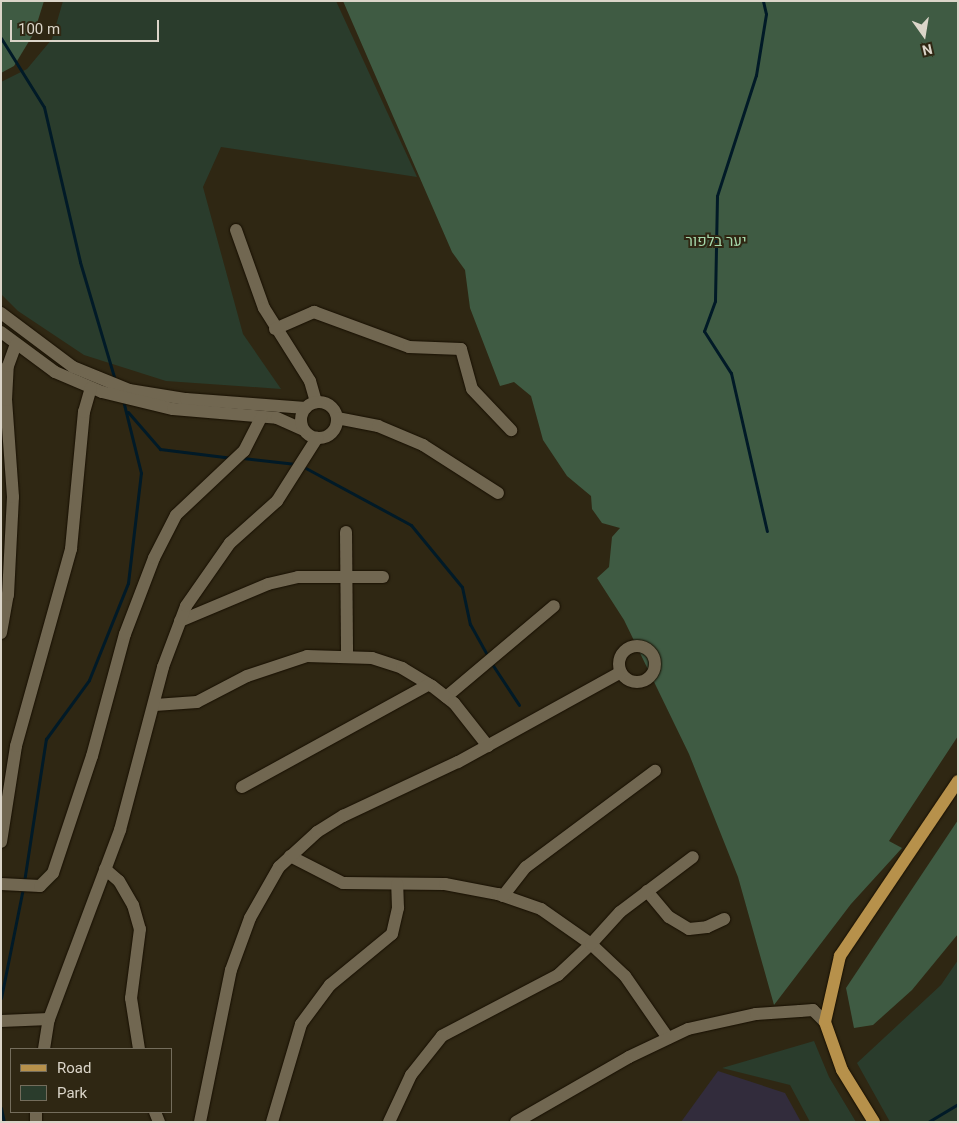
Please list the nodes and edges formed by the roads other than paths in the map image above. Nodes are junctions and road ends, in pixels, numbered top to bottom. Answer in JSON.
{"nodes":[{"id":1,"x":236,"y":230,"type":"dead end"},
{"id":2,"x":1,"y":313,"type":"edge"},
{"id":3,"x":275,"y":330,"type":"junction"},
{"id":4,"x":1,"y":332,"type":"edge"},
{"id":5,"x":16,"y":344,"type":"junction"},
{"id":6,"x":98,"y":387,"type":"junction"},
{"id":7,"x":149,"y":399,"type":"junction"},
{"id":8,"x":311,"y":405,"type":"junction"},
{"id":9,"x":261,"y":417,"type":"junction"},
{"id":10,"x":337,"y":418,"type":"junction"},
{"id":11,"x":302,"y":429,"type":"junction"},
{"id":12,"x":511,"y":430,"type":"dead end"},
{"id":13,"x":316,"y":438,"type":"junction"},
{"id":14,"x":498,"y":493,"type":"dead end"},
{"id":15,"x":346,"y":532,"type":"dead end"},
{"id":16,"x":348,"y":577,"type":"junction"},
{"id":17,"x":383,"y":578,"type":"dead end"},
{"id":18,"x":554,"y":606,"type":"dead end"},
{"id":19,"x":180,"y":621,"type":"junction"},
{"id":20,"x":1,"y":633,"type":"edge"},
{"id":21,"x":346,"y":655,"type":"junction"},
{"id":22,"x":621,"y":672,"type":"dead end"},
{"id":23,"x":429,"y":684,"type":"junction"},
{"id":24,"x":446,"y":697,"type":"junction"},
{"id":25,"x":154,"y":705,"type":"junction"},
{"id":26,"x":488,"y":746,"type":"junction"},
{"id":27,"x":655,"y":771,"type":"dead end"},
{"id":28,"x":958,"y":782,"type":"edge"},
{"id":29,"x":242,"y":787,"type":"dead end"},
{"id":30,"x":1,"y":842,"type":"edge"},
{"id":31,"x":290,"y":856,"type":"junction"},
{"id":32,"x":693,"y":857,"type":"dead end"},
{"id":33,"x":105,"y":869,"type":"junction"},
{"id":34,"x":1,"y":884,"type":"edge"},
{"id":35,"x":397,"y":884,"type":"junction"},
{"id":36,"x":647,"y":891,"type":"junction"},
{"id":37,"x":503,"y":896,"type":"junction"},
{"id":38,"x":724,"y":919,"type":"dead end"},
{"id":39,"x":592,"y":944,"type":"junction"},
{"id":40,"x":49,"y":1019,"type":"junction"},
{"id":41,"x":1,"y":1021,"type":"edge"},
{"id":42,"x":825,"y":1022,"type":"junction"},
{"id":43,"x":668,"y":1038,"type":"junction"},
{"id":44,"x":44,"y":1048,"type":"edge"},
{"id":45,"x":139,"y":1048,"type":"edge"},
{"id":46,"x":200,"y":1122,"type":"edge"},
{"id":47,"x":272,"y":1122,"type":"edge"},
{"id":48,"x":389,"y":1122,"type":"edge"},
{"id":49,"x":516,"y":1122,"type":"edge"},
{"id":50,"x":874,"y":1122,"type":"edge"}],
"edges":[{"from":1,"to":3,"type":"street"},
{"from":2,"to":6,"type":"street"},
{"from":3,"to":8,"type":"street"},
{"from":3,"to":12,"type":"street"},
{"from":4,"to":5,"type":"street"},
{"from":5,"to":6,"type":"street"},
{"from":5,"to":20,"type":"street"},
{"from":6,"to":7,"type":"street"},
{"from":6,"to":30,"type":"street"},
{"from":7,"to":8,"type":"street"},
{"from":7,"to":9,"type":"street"},
{"from":8,"to":10,"type":"street"},
{"from":8,"to":11,"type":"street"},
{"from":9,"to":11,"type":"street"},
{"from":9,"to":34,"type":"street"},
{"from":10,"to":13,"type":"street"},
{"from":10,"to":14,"type":"street"},
{"from":11,"to":13,"type":"street"},
{"from":13,"to":19,"type":"street"},
{"from":15,"to":16,"type":"street"},
{"from":16,"to":17,"type":"street"},
{"from":16,"to":19,"type":"street"},
{"from":16,"to":21,"type":"street"},
{"from":18,"to":24,"type":"street"},
{"from":19,"to":25,"type":"street"},
{"from":21,"to":23,"type":"street"},
{"from":21,"to":25,"type":"street"},
{"from":22,"to":26,"type":"street"},
{"from":23,"to":24,"type":"street"},
{"from":23,"to":29,"type":"street"},
{"from":24,"to":26,"type":"street"},
{"from":25,"to":33,"type":"street"},
{"from":26,"to":31,"type":"street"},
{"from":27,"to":37,"type":"street"},
{"from":28,"to":42,"type":"main road"},
{"from":31,"to":35,"type":"street"},
{"from":31,"to":46,"type":"street"},
{"from":32,"to":36,"type":"street"},
{"from":33,"to":40,"type":"street"},
{"from":33,"to":45,"type":"street"},
{"from":35,"to":37,"type":"street"},
{"from":35,"to":47,"type":"street"},
{"from":36,"to":38,"type":"street"},
{"from":36,"to":39,"type":"street"},
{"from":37,"to":39,"type":"street"},
{"from":39,"to":43,"type":"street"},
{"from":39,"to":48,"type":"street"},
{"from":40,"to":41,"type":"street"},
{"from":40,"to":44,"type":"street"},
{"from":42,"to":43,"type":"street"},
{"from":42,"to":50,"type":"main road"},
{"from":43,"to":49,"type":"street"}]}
